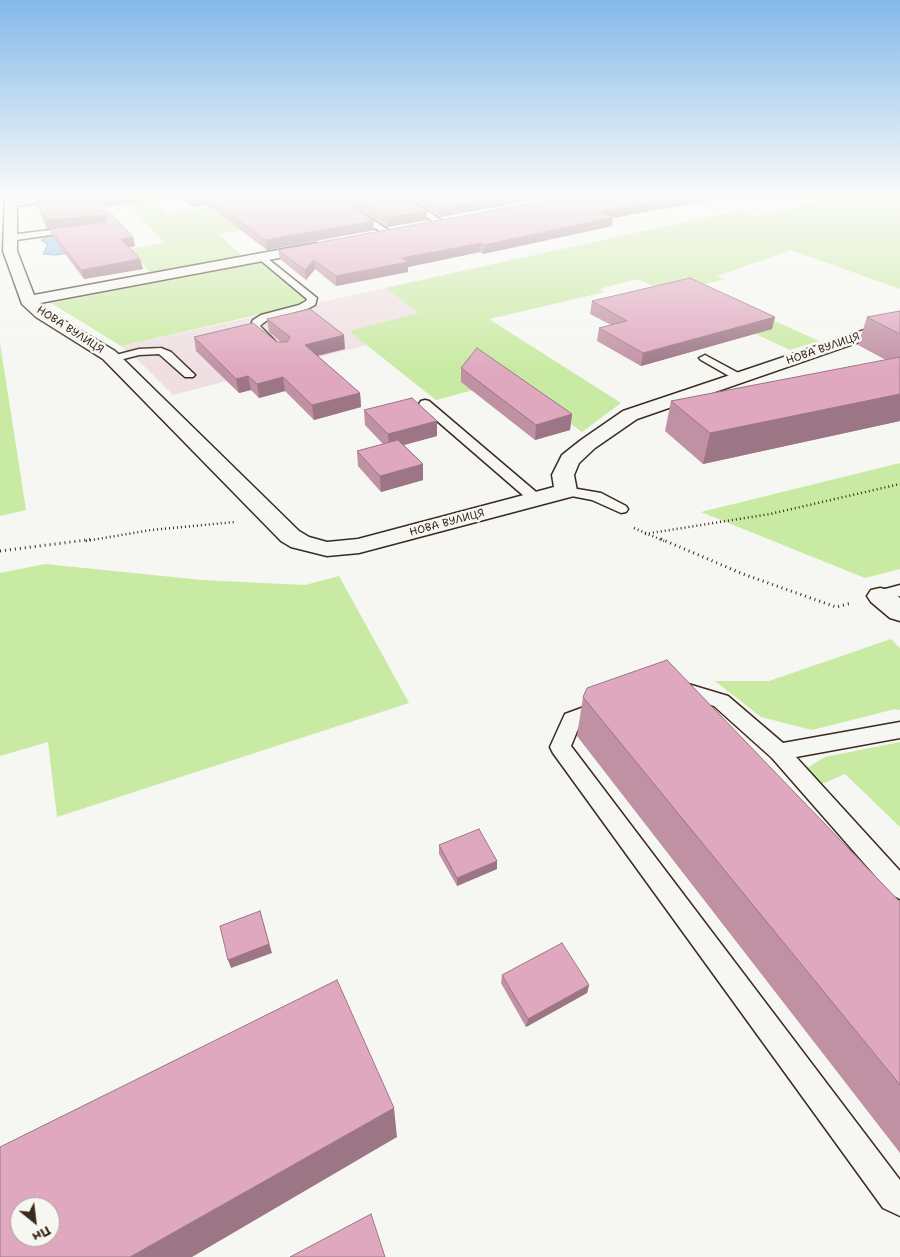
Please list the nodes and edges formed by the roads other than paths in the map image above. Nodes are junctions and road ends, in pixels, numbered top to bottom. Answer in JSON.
{"nodes":[{"id":1,"x":11,"y":254,"type":"edge"},
{"id":2,"x":280,"y":254,"type":"edge"},
{"id":3,"x":262,"y":257,"type":"junction"},
{"id":4,"x":28,"y":302,"type":"junction"},
{"id":5,"x":900,"y":323,"type":"edge"},
{"id":6,"x":277,"y":346,"type":"edge"},
{"id":7,"x":705,"y":358,"type":"dead end"},
{"id":8,"x":112,"y":359,"type":"junction"},
{"id":9,"x":189,"y":375,"type":"dead end"},
{"id":10,"x":740,"y":378,"type":"junction"},
{"id":11,"x":425,"y":404,"type":"dead end"},
{"id":12,"x":566,"y":491,"type":"junction"},
{"id":13,"x":537,"y":500,"type":"junction"},
{"id":14,"x":621,"y":509,"type":"road end"},
{"id":15,"x":890,"y":593,"type":"edge"},
{"id":16,"x":900,"y":612,"type":"edge"},
{"id":17,"x":657,"y":690,"type":"edge"},
{"id":18,"x":623,"y":700,"type":"edge"},
{"id":19,"x":900,"y":730,"type":"edge"},
{"id":20,"x":779,"y":752,"type":"junction"},
{"id":21,"x":900,"y":888,"type":"edge"},
{"id":22,"x":900,"y":1201,"type":"edge"}],
"edges":[{"from":1,"to":4,"type":"street"},
{"from":2,"to":3,"type":"street"},
{"from":3,"to":4,"type":"street"},
{"from":3,"to":6,"type":"lane"},
{"from":4,"to":8,"type":"street","name":"НОВА ВУЛИЦЯ"},
{"from":5,"to":10,"type":"street","name":"НОВА ВУЛИЦЯ"},
{"from":7,"to":10,"type":"lane"},
{"from":8,"to":9,"type":"lane"},
{"from":8,"to":13,"type":"street","name":"НОВА ВУЛИЦЯ"},
{"from":10,"to":12,"type":"street","name":"НОВА ВУЛИЦЯ"},
{"from":11,"to":13,"type":"lane"},
{"from":12,"to":13,"type":"street","name":"НОВА ВУЛИЦЯ"},
{"from":12,"to":14,"type":"lane"},
{"from":15,"to":16,"type":"street"},
{"from":17,"to":20,"type":"lane"},
{"from":18,"to":22,"type":"lane"},
{"from":19,"to":20,"type":"lane"},
{"from":20,"to":21,"type":"lane"}]}
